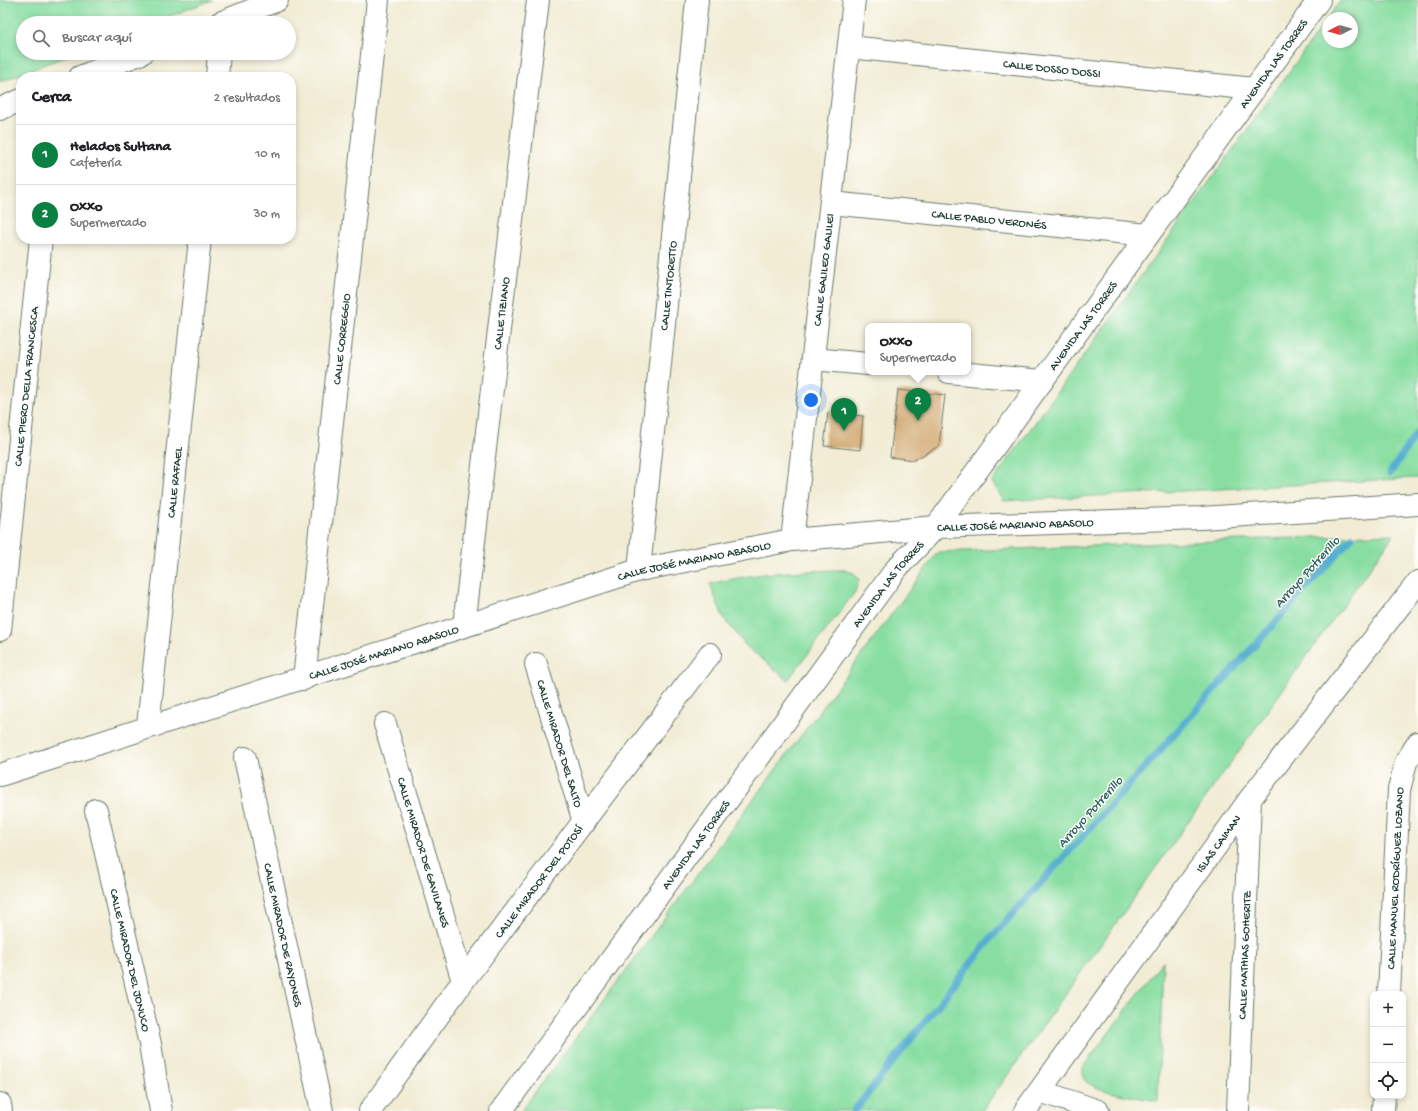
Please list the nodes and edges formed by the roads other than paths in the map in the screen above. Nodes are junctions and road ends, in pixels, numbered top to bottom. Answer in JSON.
{"nodes":[{"id":1,"x":277,"y":0,"type":"edge"},
{"id":2,"x":378,"y":0,"type":"edge"},
{"id":3,"x":538,"y":0,"type":"edge"},
{"id":4,"x":697,"y":0,"type":"edge"},
{"id":5,"x":854,"y":0,"type":"edge"},
{"id":6,"x":1319,"y":0,"type":"edge"},
{"id":7,"x":238,"y":16,"type":"edge"},
{"id":8,"x":849,"y":47,"type":"junction"},
{"id":9,"x":124,"y":60,"type":"edge"},
{"id":10,"x":218,"y":60,"type":"edge"},
{"id":11,"x":93,"y":72,"type":"edge"},
{"id":12,"x":217,"y":72,"type":"edge"},
{"id":13,"x":1254,"y":89,"type":"junction"},
{"id":14,"x":16,"y":102,"type":"edge"},
{"id":15,"x":0,"y":109,"type":"edge"},
{"id":16,"x":831,"y":203,"type":"junction"},
{"id":17,"x":1148,"y":235,"type":"junction"},
{"id":18,"x":40,"y":244,"type":"edge"},
{"id":19,"x":199,"y":244,"type":"edge"},
{"id":20,"x":813,"y":359,"type":"junction"},
{"id":21,"x":865,"y":364,"type":"edge"},
{"id":22,"x":971,"y":374,"type":"edge"},
{"id":23,"x":1042,"y":381,"type":"junction"},
{"id":24,"x":1418,"y":504,"type":"edge"},
{"id":25,"x":936,"y":527,"type":"junction"},
{"id":26,"x":792,"y":540,"type":"junction"},
{"id":27,"x":640,"y":570,"type":"junction"},
{"id":28,"x":1418,"y":582,"type":"edge"},
{"id":29,"x":464,"y":626,"type":"junction"},
{"id":30,"x":0,"y":630,"type":"edge"},
{"id":31,"x":710,"y":654,"type":"dead end"},
{"id":32,"x":536,"y":664,"type":"dead end"},
{"id":33,"x":304,"y":679,"type":"junction"},
{"id":34,"x":385,"y":724,"type":"dead end"},
{"id":35,"x":148,"y":726,"type":"junction"},
{"id":36,"x":1418,"y":744,"type":"edge"},
{"id":37,"x":245,"y":758,"type":"dead end"},
{"id":38,"x":0,"y":775,"type":"edge"},
{"id":39,"x":1250,"y":799,"type":"junction"},
{"id":40,"x":96,"y":810,"type":"dead end"},
{"id":41,"x":584,"y":822,"type":"junction"},
{"id":42,"x":463,"y":981,"type":"junction"},
{"id":43,"x":1389,"y":991,"type":"edge"},
{"id":44,"x":1040,"y":1091,"type":"junction"},
{"id":45,"x":1384,"y":1099,"type":"edge"},
{"id":46,"x":0,"y":1104,"type":"edge"},
{"id":47,"x":1,"y":1111,"type":"edge"},
{"id":48,"x":161,"y":1111,"type":"edge"},
{"id":49,"x":322,"y":1111,"type":"edge"},
{"id":50,"x":370,"y":1111,"type":"edge"},
{"id":51,"x":501,"y":1111,"type":"edge"},
{"id":52,"x":1025,"y":1111,"type":"edge"},
{"id":53,"x":1098,"y":1111,"type":"edge"},
{"id":54,"x":1238,"y":1111,"type":"edge"},
{"id":55,"x":1383,"y":1111,"type":"edge"}],
"edges":[{"from":1,"to":7,"type":"street"},
{"from":2,"to":33,"type":"street","name":"CALLE CORREGGIO"},
{"from":3,"to":29,"type":"street","name":"CALLE TIZIANO"},
{"from":4,"to":27,"type":"street","name":"CALLE TINTORETTO"},
{"from":5,"to":8,"type":"street","name":"CALLE GALILEO GALILEI"},
{"from":6,"to":13,"type":"street","name":"AVENIDA LAS TORRES"},
{"from":8,"to":13,"type":"street","name":"CALLE DOSSO DOSSI"},
{"from":8,"to":16,"type":"street","name":"CALLE GALILEO GALILEI"},
{"from":9,"to":11,"type":"street"},
{"from":10,"to":12,"type":"street"},
{"from":13,"to":17,"type":"street","name":"AVENIDA LAS TORRES"},
{"from":14,"to":15,"type":"street"},
{"from":16,"to":17,"type":"street","name":"CALLE PABLO VERONÉS"},
{"from":16,"to":20,"type":"street","name":"CALLE GALILEO GALILEI"},
{"from":17,"to":23,"type":"street","name":"AVENIDA LAS TORRES"},
{"from":18,"to":30,"type":"street","name":"CALLE PIERO DELLA FRANCESCA"},
{"from":19,"to":35,"type":"street","name":"CALLE RAFAEL"},
{"from":20,"to":21,"type":"street"},
{"from":20,"to":26,"type":"street","name":"CALLE GALILEO GALILEI"},
{"from":22,"to":23,"type":"street"},
{"from":23,"to":25,"type":"street","name":"AVENIDA LAS TORRES"},
{"from":24,"to":25,"type":"street","name":"CALLE JOSÉ MARIANO ABASOLO"},
{"from":25,"to":26,"type":"street","name":"CALLE JOSÉ MARIANO ABASOLO"},
{"from":25,"to":51,"type":"street","name":"AVENIDA LAS TORRES"},
{"from":26,"to":27,"type":"street","name":"CALLE JOSÉ MARIANO ABASOLO"},
{"from":27,"to":29,"type":"street","name":"CALLE JOSÉ MARIANO ABASOLO"},
{"from":28,"to":39,"type":"street","name":"ISLAS CAIMAN"},
{"from":29,"to":33,"type":"street","name":"CALLE JOSÉ MARIANO ABASOLO"},
{"from":31,"to":41,"type":"street","name":"CALLE MIRADOR DEL POTOSÍ"},
{"from":32,"to":41,"type":"street","name":"CALLE MIRADOR DEL SALTO"},
{"from":33,"to":35,"type":"street","name":"CALLE JOSÉ MARIANO ABASOLO"},
{"from":34,"to":42,"type":"street","name":"CALLE MIRADOR DE GAVILANES"},
{"from":35,"to":38,"type":"street","name":"CALLE JOSÉ MARIANO ABASOLO"},
{"from":36,"to":43,"type":"street","name":"CALLE MANUEL RODRÍGUEZ LOZANO"},
{"from":37,"to":49,"type":"street","name":"CALLE MIRADOR DE RAYONES"},
{"from":39,"to":44,"type":"street","name":"ISLAS CAIMAN"},
{"from":39,"to":54,"type":"street","name":"CALLE MATHIAS GOHERITZ"},
{"from":40,"to":48,"type":"street","name":"CALLE MIRADOR DEL JONUCO"},
{"from":41,"to":42,"type":"street","name":"CALLE MIRADOR DEL POTOSÍ"},
{"from":42,"to":50,"type":"street","name":"CALLE MIRADOR DEL POTOSÍ"},
{"from":44,"to":52,"type":"street","name":"ISLAS CAIMAN"},
{"from":44,"to":53,"type":"street"},
{"from":45,"to":55,"type":"street"},
{"from":46,"to":47,"type":"street"}]}
